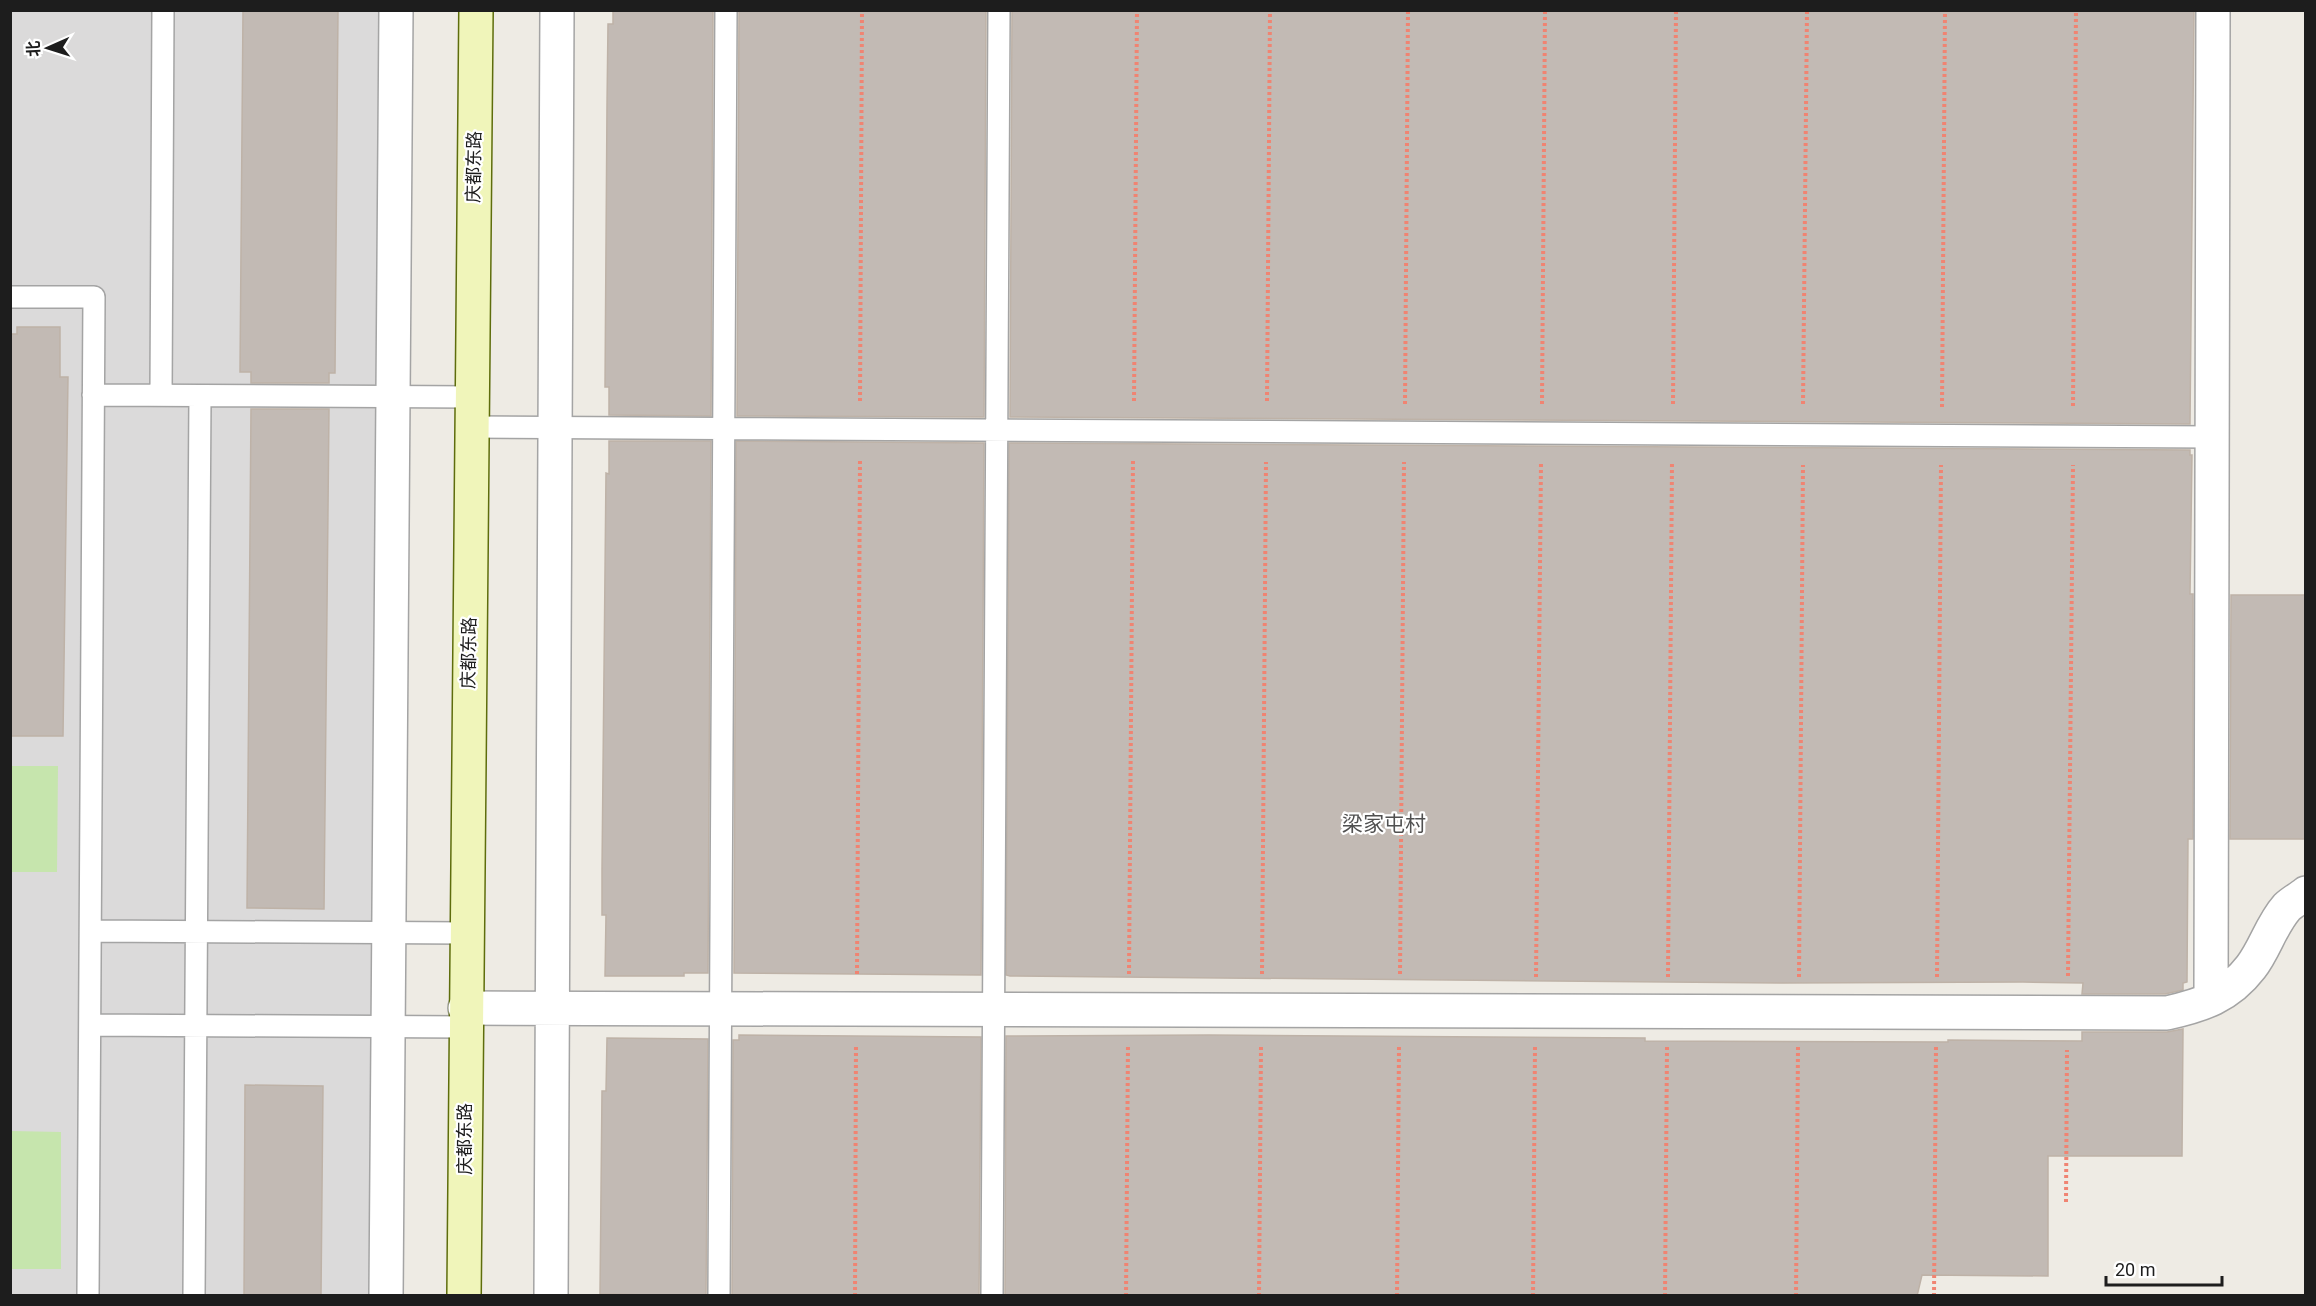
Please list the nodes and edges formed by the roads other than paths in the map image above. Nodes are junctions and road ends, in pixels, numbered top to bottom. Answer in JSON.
{"nodes":[{"id":1,"x":163,"y":10,"type":"edge"},
{"id":2,"x":396,"y":10,"type":"edge"},
{"id":3,"x":476,"y":10,"type":"edge"},
{"id":4,"x":557,"y":10,"type":"edge"},
{"id":5,"x":726,"y":10,"type":"edge"},
{"id":6,"x":999,"y":10,"type":"edge"},
{"id":7,"x":2213,"y":10,"type":"edge"},
{"id":8,"x":10,"y":297,"type":"edge"},
{"id":9,"x":93,"y":395,"type":"junction"},
{"id":10,"x":161,"y":395,"type":"junction"},
{"id":11,"x":200,"y":396,"type":"junction"},
{"id":12,"x":393,"y":397,"type":"junction"},
{"id":13,"x":471,"y":412,"type":"junction"},
{"id":14,"x":555,"y":427,"type":"junction"},
{"id":15,"x":724,"y":428,"type":"junction"},
{"id":16,"x":996,"y":430,"type":"junction"},
{"id":17,"x":2212,"y":437,"type":"junction"},
{"id":18,"x":2306,"y":893,"type":"edge"},
{"id":19,"x":91,"y":931,"type":"junction"},
{"id":20,"x":197,"y":932,"type":"junction"},
{"id":21,"x":389,"y":933,"type":"junction"},
{"id":22,"x":466,"y":933,"type":"junction"},
{"id":23,"x":2211,"y":999,"type":"junction"},
{"id":24,"x":552,"y":1008,"type":"junction"},
{"id":25,"x":721,"y":1009,"type":"junction"},
{"id":26,"x":993,"y":1010,"type":"junction"},
{"id":27,"x":465,"y":1018,"type":"junction"},
{"id":28,"x":90,"y":1025,"type":"junction"},
{"id":29,"x":196,"y":1026,"type":"junction"},
{"id":30,"x":388,"y":1027,"type":"junction"},
{"id":31,"x":88,"y":1296,"type":"edge"},
{"id":32,"x":194,"y":1296,"type":"edge"},
{"id":33,"x":386,"y":1296,"type":"edge"},
{"id":34,"x":464,"y":1296,"type":"edge"},
{"id":35,"x":550,"y":1296,"type":"edge"},
{"id":36,"x":719,"y":1296,"type":"edge"},
{"id":37,"x":992,"y":1296,"type":"edge"}],
"edges":[{"from":1,"to":10,"type":"lane"},
{"from":2,"to":12,"type":"street"},
{"from":3,"to":13,"type":"street","name":"庆都东路"},
{"from":4,"to":14,"type":"street"},
{"from":5,"to":15,"type":"lane"},
{"from":6,"to":16,"type":"lane"},
{"from":7,"to":17,"type":"street"},
{"from":8,"to":9,"type":"lane"},
{"from":9,"to":10,"type":"lane"},
{"from":9,"to":19,"type":"lane"},
{"from":10,"to":11,"type":"lane"},
{"from":11,"to":12,"type":"lane"},
{"from":11,"to":20,"type":"lane"},
{"from":12,"to":13,"type":"lane"},
{"from":12,"to":21,"type":"street"},
{"from":13,"to":14,"type":"lane"},
{"from":13,"to":22,"type":"street","name":"庆都东路"},
{"from":14,"to":15,"type":"lane"},
{"from":14,"to":24,"type":"street"},
{"from":15,"to":16,"type":"lane"},
{"from":15,"to":25,"type":"lane"},
{"from":16,"to":17,"type":"lane"},
{"from":16,"to":26,"type":"lane"},
{"from":17,"to":23,"type":"street"},
{"from":18,"to":23,"type":"street"},
{"from":19,"to":20,"type":"lane"},
{"from":19,"to":28,"type":"lane"},
{"from":20,"to":21,"type":"lane"},
{"from":20,"to":29,"type":"lane"},
{"from":21,"to":22,"type":"lane"},
{"from":21,"to":30,"type":"street"},
{"from":22,"to":27,"type":"street","name":"庆都东路"},
{"from":23,"to":26,"type":"street"},
{"from":24,"to":25,"type":"street"},
{"from":24,"to":27,"type":"street"},
{"from":24,"to":35,"type":"street"},
{"from":25,"to":26,"type":"street"},
{"from":25,"to":36,"type":"lane"},
{"from":26,"to":37,"type":"lane"},
{"from":27,"to":30,"type":"lane"},
{"from":27,"to":34,"type":"street","name":"庆都东路"},
{"from":28,"to":29,"type":"lane"},
{"from":28,"to":31,"type":"lane"},
{"from":29,"to":30,"type":"lane"},
{"from":29,"to":32,"type":"lane"},
{"from":30,"to":33,"type":"street"}]}
